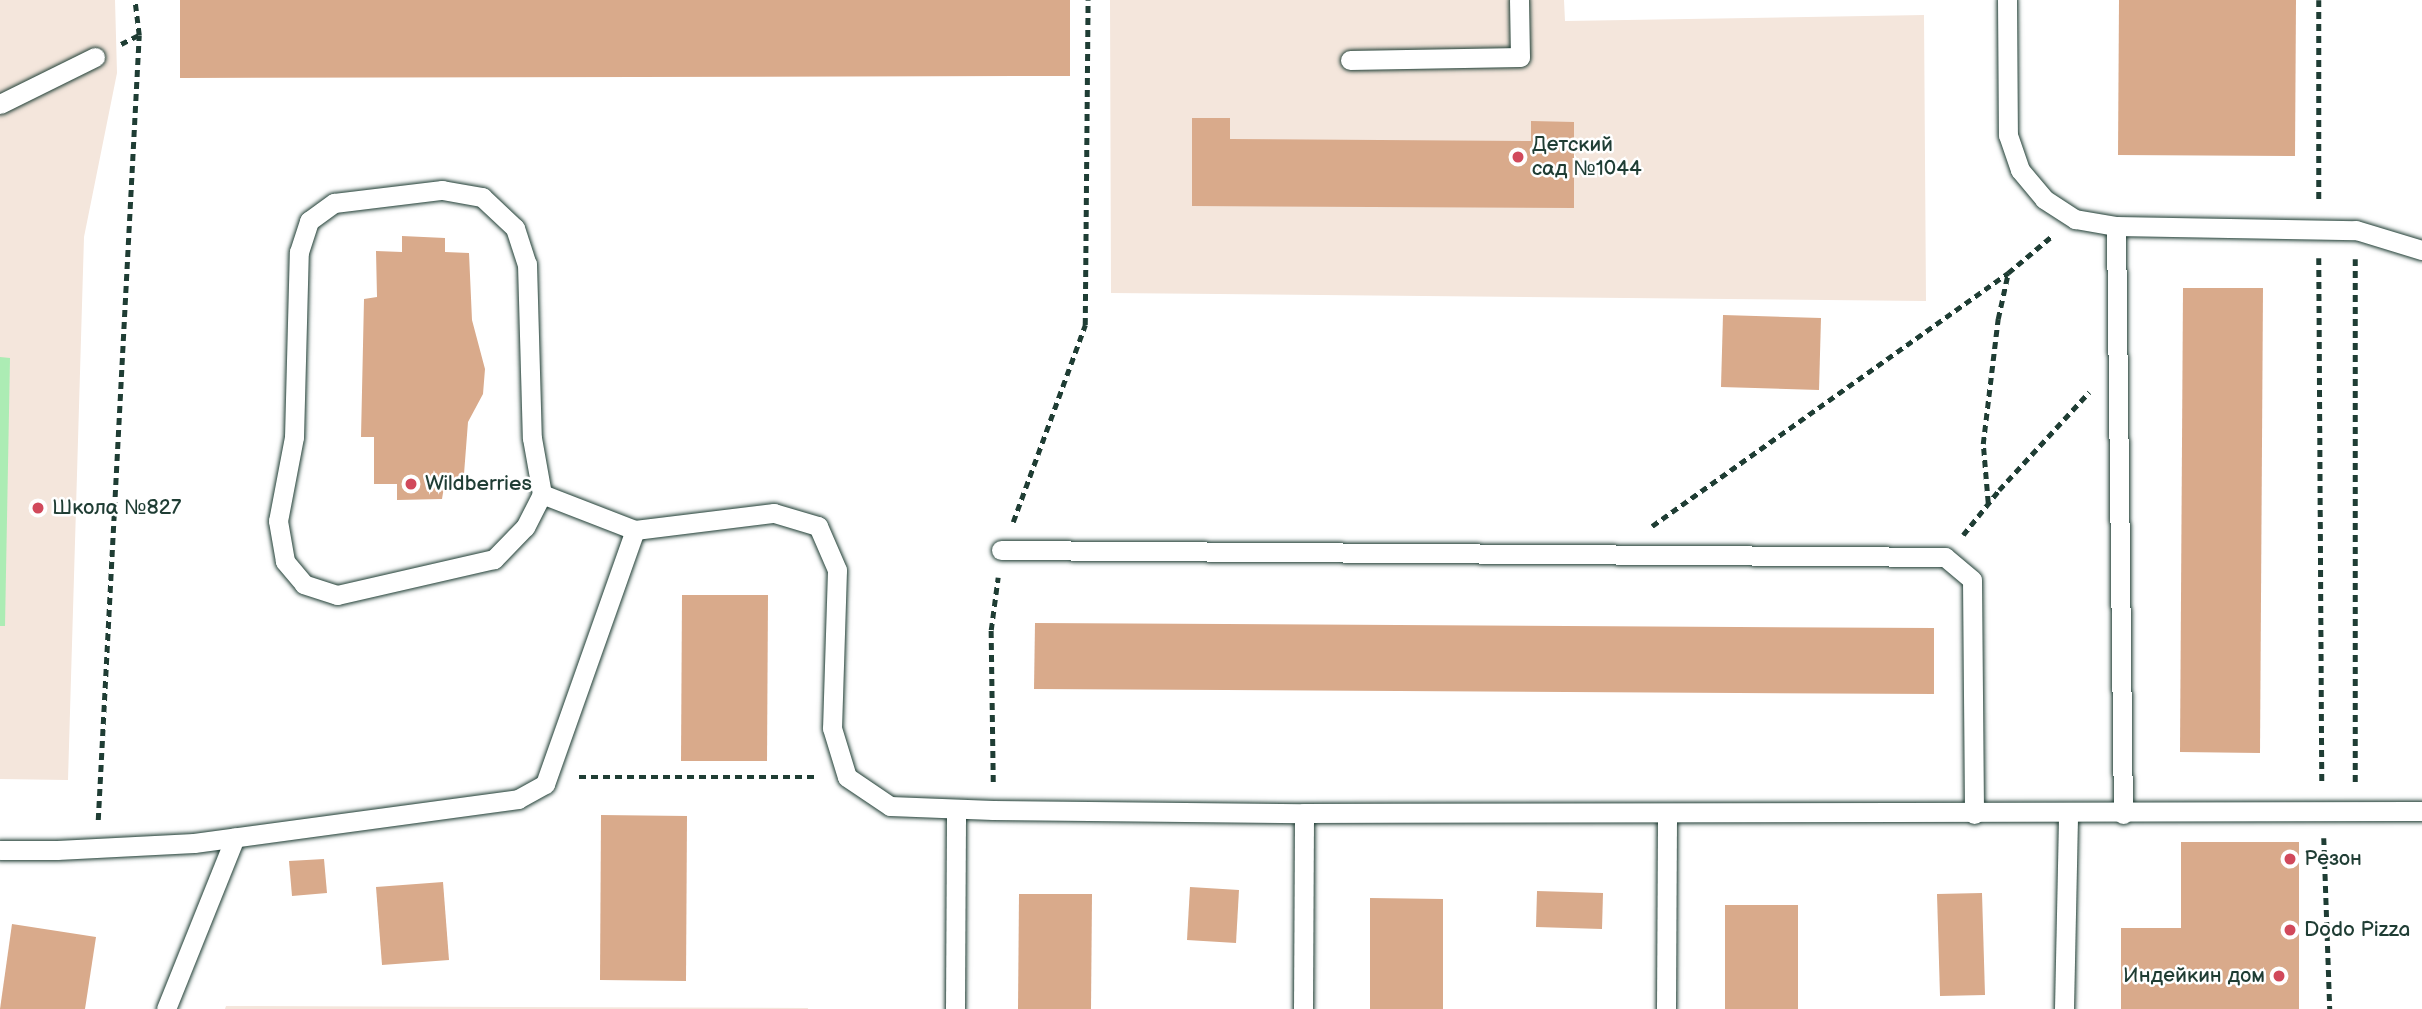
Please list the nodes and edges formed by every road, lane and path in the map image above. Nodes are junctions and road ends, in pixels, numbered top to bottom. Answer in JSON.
{"nodes":[{"id":1,"x":135,"y":0,"type":"edge"},
{"id":2,"x":1088,"y":0,"type":"edge"},
{"id":3,"x":1519,"y":0,"type":"edge"},
{"id":4,"x":2007,"y":0,"type":"edge"},
{"id":5,"x":2319,"y":0,"type":"edge"},
{"id":6,"x":95,"y":57,"type":"dead end"},
{"id":7,"x":1350,"y":60,"type":"dead end"},
{"id":8,"x":0,"y":104,"type":"edge"},
{"id":9,"x":2075,"y":219,"type":"junction"},
{"id":10,"x":2116,"y":226,"type":"junction"},
{"id":11,"x":2356,"y":230,"type":"junction"},
{"id":12,"x":2319,"y":231,"type":"junction"},
{"id":13,"x":2422,"y":250,"type":"edge"},
{"id":14,"x":2008,"y":273,"type":"junction"},
{"id":15,"x":2115,"y":364,"type":"junction"},
{"id":16,"x":542,"y":494,"type":"junction"},
{"id":17,"x":1988,"y":503,"type":"junction"},
{"id":18,"x":635,"y":530,"type":"junction"},
{"id":19,"x":1002,"y":550,"type":"junction"},
{"id":20,"x":1612,"y":555,"type":"junction"},
{"id":21,"x":1945,"y":557,"type":"junction"},
{"id":22,"x":847,"y":777,"type":"junction"},
{"id":23,"x":545,"y":783,"type":"junction"},
{"id":24,"x":956,"y":810,"type":"junction"},
{"id":25,"x":993,"y":810,"type":"junction"},
{"id":26,"x":2422,"y":811,"type":"edge"},
{"id":27,"x":2323,"y":812,"type":"junction"},
{"id":28,"x":2355,"y":812,"type":"junction"},
{"id":29,"x":1304,"y":813,"type":"junction"},
{"id":30,"x":1667,"y":814,"type":"junction"},
{"id":31,"x":1974,"y":814,"type":"junction"},
{"id":32,"x":2067,"y":814,"type":"junction"},
{"id":33,"x":2123,"y":814,"type":"junction"},
{"id":34,"x":235,"y":837,"type":"junction"},
{"id":35,"x":97,"y":848,"type":"junction"},
{"id":36,"x":0,"y":849,"type":"edge"},
{"id":37,"x":166,"y":1009,"type":"edge"},
{"id":38,"x":955,"y":1009,"type":"edge"},
{"id":39,"x":1303,"y":1009,"type":"edge"},
{"id":40,"x":1666,"y":1009,"type":"edge"},
{"id":41,"x":2064,"y":1009,"type":"edge"},
{"id":42,"x":2330,"y":1009,"type":"edge"}],
"edges":[{"from":1,"to":35,"type":"path"},
{"from":2,"to":19,"type":"path"},
{"from":3,"to":7,"type":"lane"},
{"from":4,"to":9,"type":"lane"},
{"from":5,"to":12,"type":"path"},
{"from":6,"to":8,"type":"lane"},
{"from":9,"to":10,"type":"lane"},
{"from":9,"to":14,"type":"path"},
{"from":10,"to":12,"type":"lane"},
{"from":10,"to":15,"type":"lane"},
{"from":11,"to":12,"type":"lane"},
{"from":11,"to":13,"type":"lane"},
{"from":11,"to":28,"type":"path"},
{"from":12,"to":27,"type":"path"},
{"from":14,"to":17,"type":"path"},
{"from":14,"to":20,"type":"path"},
{"from":15,"to":17,"type":"path"},
{"from":15,"to":33,"type":"lane"},
{"from":16,"to":16,"type":"lane"},
{"from":16,"to":18,"type":"lane"},
{"from":17,"to":21,"type":"path"},
{"from":18,"to":22,"type":"lane"},
{"from":18,"to":23,"type":"lane"},
{"from":19,"to":20,"type":"lane"},
{"from":19,"to":25,"type":"path"},
{"from":20,"to":21,"type":"lane"},
{"from":21,"to":31,"type":"lane"},
{"from":22,"to":23,"type":"path"},
{"from":22,"to":24,"type":"lane"},
{"from":23,"to":34,"type":"lane"},
{"from":24,"to":25,"type":"lane"},
{"from":24,"to":38,"type":"lane"},
{"from":25,"to":29,"type":"lane"},
{"from":26,"to":28,"type":"lane"},
{"from":27,"to":28,"type":"lane"},
{"from":27,"to":33,"type":"lane"},
{"from":27,"to":42,"type":"path"},
{"from":29,"to":30,"type":"lane"},
{"from":29,"to":39,"type":"lane"},
{"from":30,"to":31,"type":"lane"},
{"from":30,"to":40,"type":"lane"},
{"from":31,"to":32,"type":"lane"},
{"from":32,"to":33,"type":"lane"},
{"from":32,"to":41,"type":"lane"},
{"from":34,"to":35,"type":"lane"},
{"from":34,"to":37,"type":"lane"},
{"from":35,"to":36,"type":"lane"}]}
